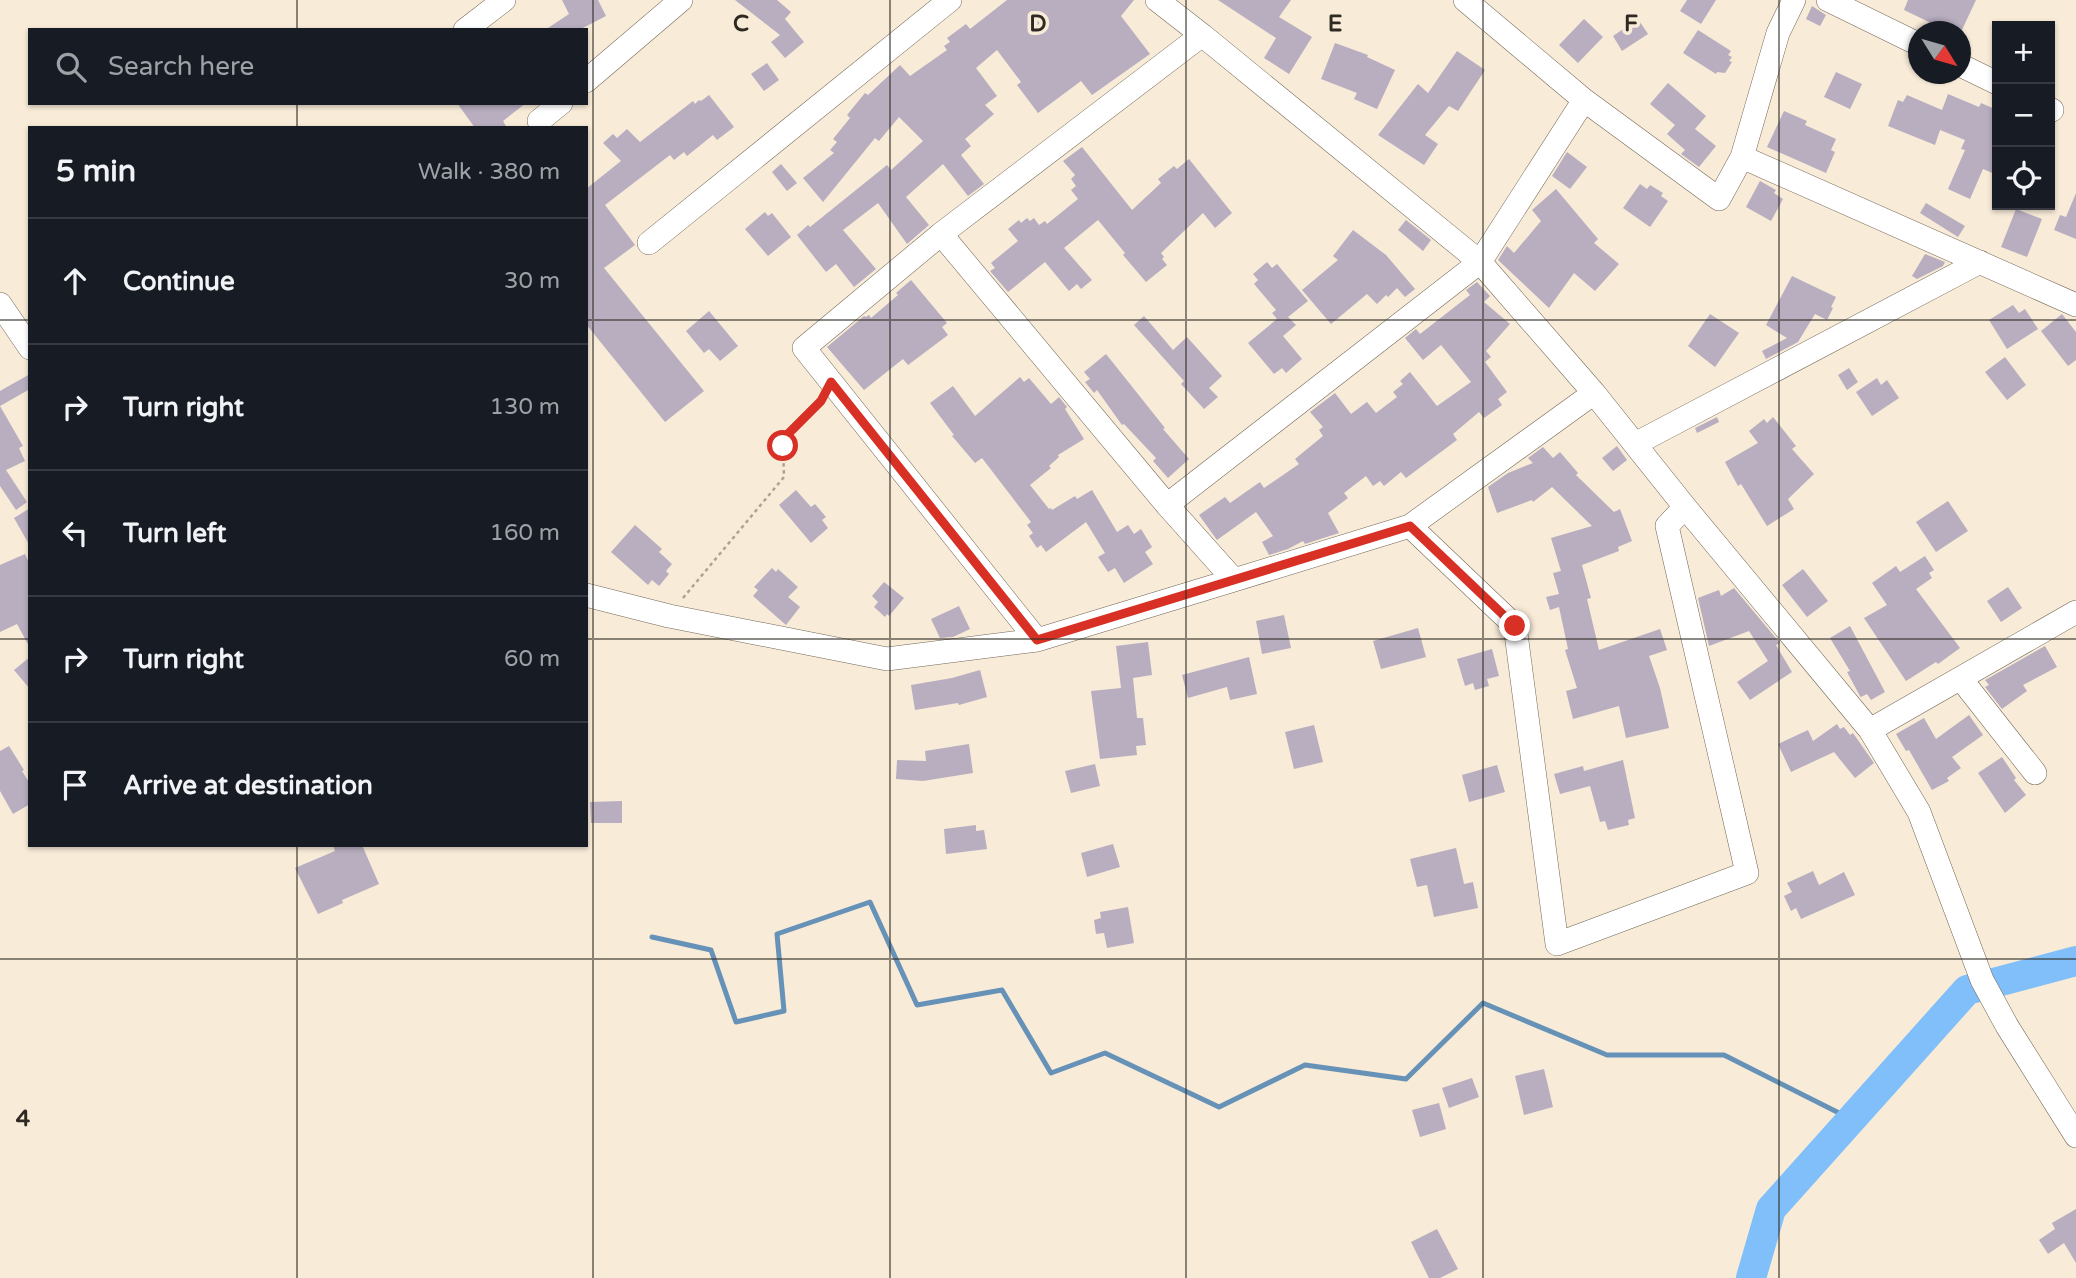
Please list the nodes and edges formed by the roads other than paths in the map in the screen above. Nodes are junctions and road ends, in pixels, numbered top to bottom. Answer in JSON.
{"nodes":[{"id":1,"x":504,"y":0,"type":"edge"},
{"id":2,"x":681,"y":0,"type":"edge"},
{"id":3,"x":950,"y":0,"type":"edge"},
{"id":4,"x":1157,"y":0,"type":"edge"},
{"id":5,"x":1465,"y":0,"type":"edge"},
{"id":6,"x":1794,"y":0,"type":"edge"},
{"id":7,"x":1828,"y":0,"type":"edge"},
{"id":8,"x":468,"y":28,"type":"edge"},
{"id":9,"x":1202,"y":35,"type":"junction"},
{"id":10,"x":1908,"y":39,"type":"edge"},
{"id":11,"x":1971,"y":70,"type":"edge"},
{"id":12,"x":588,"y":79,"type":"edge"},
{"id":13,"x":1992,"y":80,"type":"edge"},
{"id":14,"x":1584,"y":100,"type":"junction"},
{"id":15,"x":559,"y":105,"type":"edge"},
{"id":16,"x":540,"y":121,"type":"dead end"},
{"id":17,"x":1742,"y":157,"type":"junction"},
{"id":18,"x":941,"y":234,"type":"junction"},
{"id":19,"x":649,"y":243,"type":"dead end"},
{"id":20,"x":1480,"y":262,"type":"junction"},
{"id":21,"x":1980,"y":262,"type":"junction"},
{"id":22,"x":0,"y":304,"type":"edge"},
{"id":23,"x":2076,"y":305,"type":"edge"},
{"id":24,"x":28,"y":345,"type":"edge"},
{"id":25,"x":1594,"y":393,"type":"junction"},
{"id":26,"x":1635,"y":444,"type":"junction"},
{"id":27,"x":1167,"y":505,"type":"junction"},
{"id":28,"x":1685,"y":507,"type":"junction"},
{"id":29,"x":1410,"y":526,"type":"junction"},
{"id":30,"x":1234,"y":580,"type":"junction"},
{"id":31,"x":588,"y":596,"type":"edge"},
{"id":32,"x":2076,"y":612,"type":"edge"},
{"id":33,"x":1037,"y":640,"type":"junction"},
{"id":34,"x":1961,"y":679,"type":"junction"},
{"id":35,"x":1870,"y":730,"type":"junction"},
{"id":36,"x":2035,"y":773,"type":"dead end"},
{"id":37,"x":2076,"y":1136,"type":"edge"}],
"edges":[{"from":1,"to":8,"type":"street"},
{"from":2,"to":12,"type":"street"},
{"from":3,"to":19,"type":"street"},
{"from":4,"to":9,"type":"street"},
{"from":5,"to":14,"type":"street"},
{"from":6,"to":17,"type":"street"},
{"from":7,"to":10,"type":"street"},
{"from":9,"to":18,"type":"street"},
{"from":9,"to":20,"type":"street"},
{"from":11,"to":13,"type":"street"},
{"from":14,"to":17,"type":"street"},
{"from":14,"to":20,"type":"street"},
{"from":15,"to":16,"type":"street"},
{"from":17,"to":21,"type":"street"},
{"from":18,"to":27,"type":"street"},
{"from":18,"to":33,"type":"street"},
{"from":20,"to":25,"type":"street"},
{"from":20,"to":27,"type":"street"},
{"from":21,"to":23,"type":"street"},
{"from":21,"to":26,"type":"street"},
{"from":22,"to":24,"type":"street"},
{"from":25,"to":26,"type":"street"},
{"from":25,"to":29,"type":"street"},
{"from":26,"to":28,"type":"street"},
{"from":27,"to":30,"type":"street"},
{"from":28,"to":29,"type":"street"},
{"from":28,"to":35,"type":"street"},
{"from":29,"to":30,"type":"street"},
{"from":30,"to":33,"type":"street"},
{"from":31,"to":33,"type":"street"},
{"from":32,"to":34,"type":"street"},
{"from":34,"to":35,"type":"street"},
{"from":34,"to":36,"type":"street"},
{"from":35,"to":37,"type":"street"}]}
